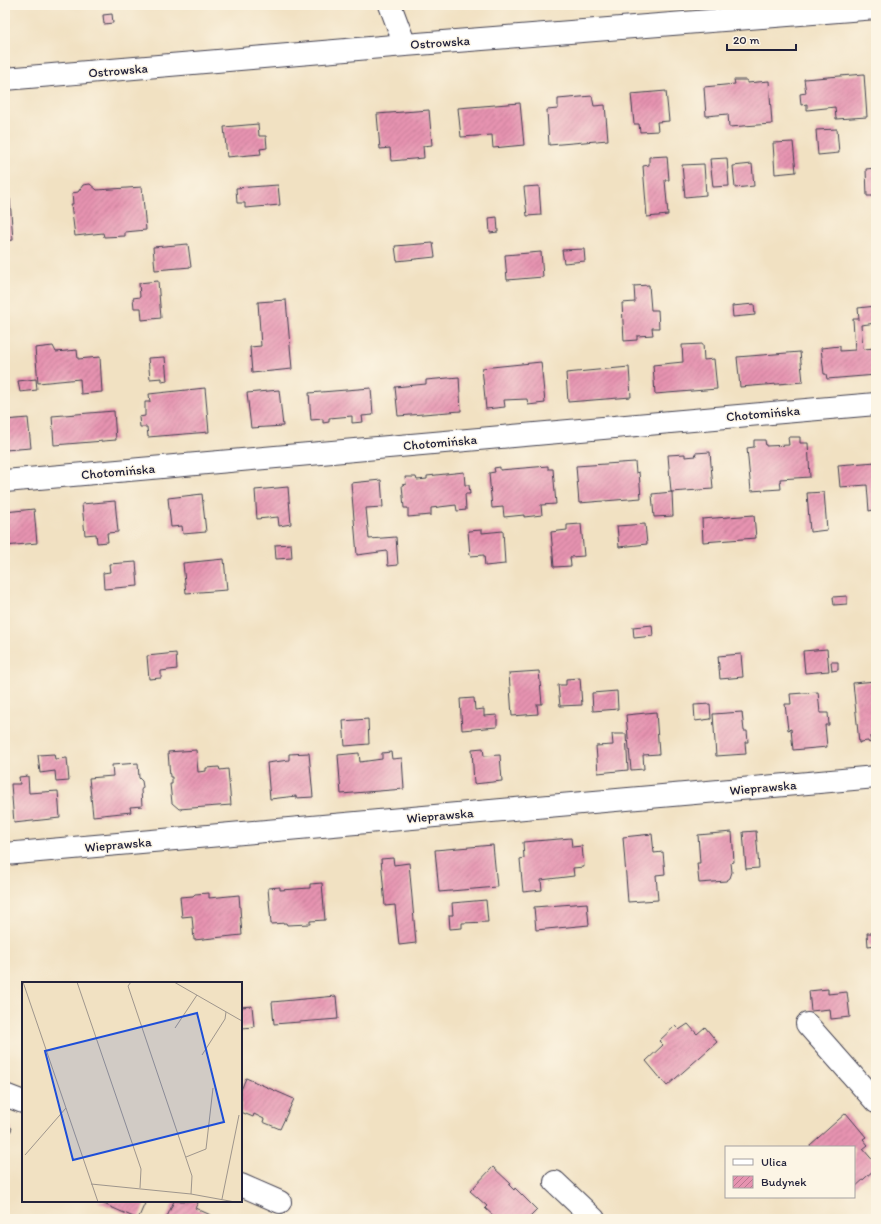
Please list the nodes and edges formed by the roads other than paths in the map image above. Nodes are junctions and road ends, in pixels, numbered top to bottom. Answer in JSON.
{"nodes":[{"id":1,"x":390,"y":5,"type":"edge"},
{"id":2,"x":876,"y":8,"type":"edge"},
{"id":3,"x":405,"y":45,"type":"junction"},
{"id":4,"x":5,"y":79,"type":"edge"},
{"id":5,"x":876,"y":404,"type":"edge"},
{"id":6,"x":5,"y":481,"type":"edge"},
{"id":7,"x":876,"y":777,"type":"edge"},
{"id":8,"x":5,"y":854,"type":"edge"},
{"id":9,"x":807,"y":1024,"type":"dead end"},
{"id":10,"x":5,"y":1095,"type":"edge"},
{"id":11,"x":22,"y":1102,"type":"edge"},
{"id":12,"x":876,"y":1102,"type":"edge"},
{"id":13,"x":556,"y":1182,"type":"dead end"},
{"id":14,"x":242,"y":1185,"type":"edge"},
{"id":15,"x":280,"y":1202,"type":"dead end"},
{"id":16,"x":594,"y":1219,"type":"edge"}],
"edges":[{"from":1,"to":3,"type":"street"},
{"from":2,"to":3,"type":"street","name":"Ostrowska"},
{"from":3,"to":4,"type":"street","name":"Ostrowska"},
{"from":5,"to":6,"type":"street","name":"Chotomińska"},
{"from":7,"to":8,"type":"street","name":"Wieprawska"},
{"from":9,"to":12,"type":"street"},
{"from":10,"to":11,"type":"street"},
{"from":13,"to":16,"type":"street"},
{"from":14,"to":15,"type":"street"}]}
